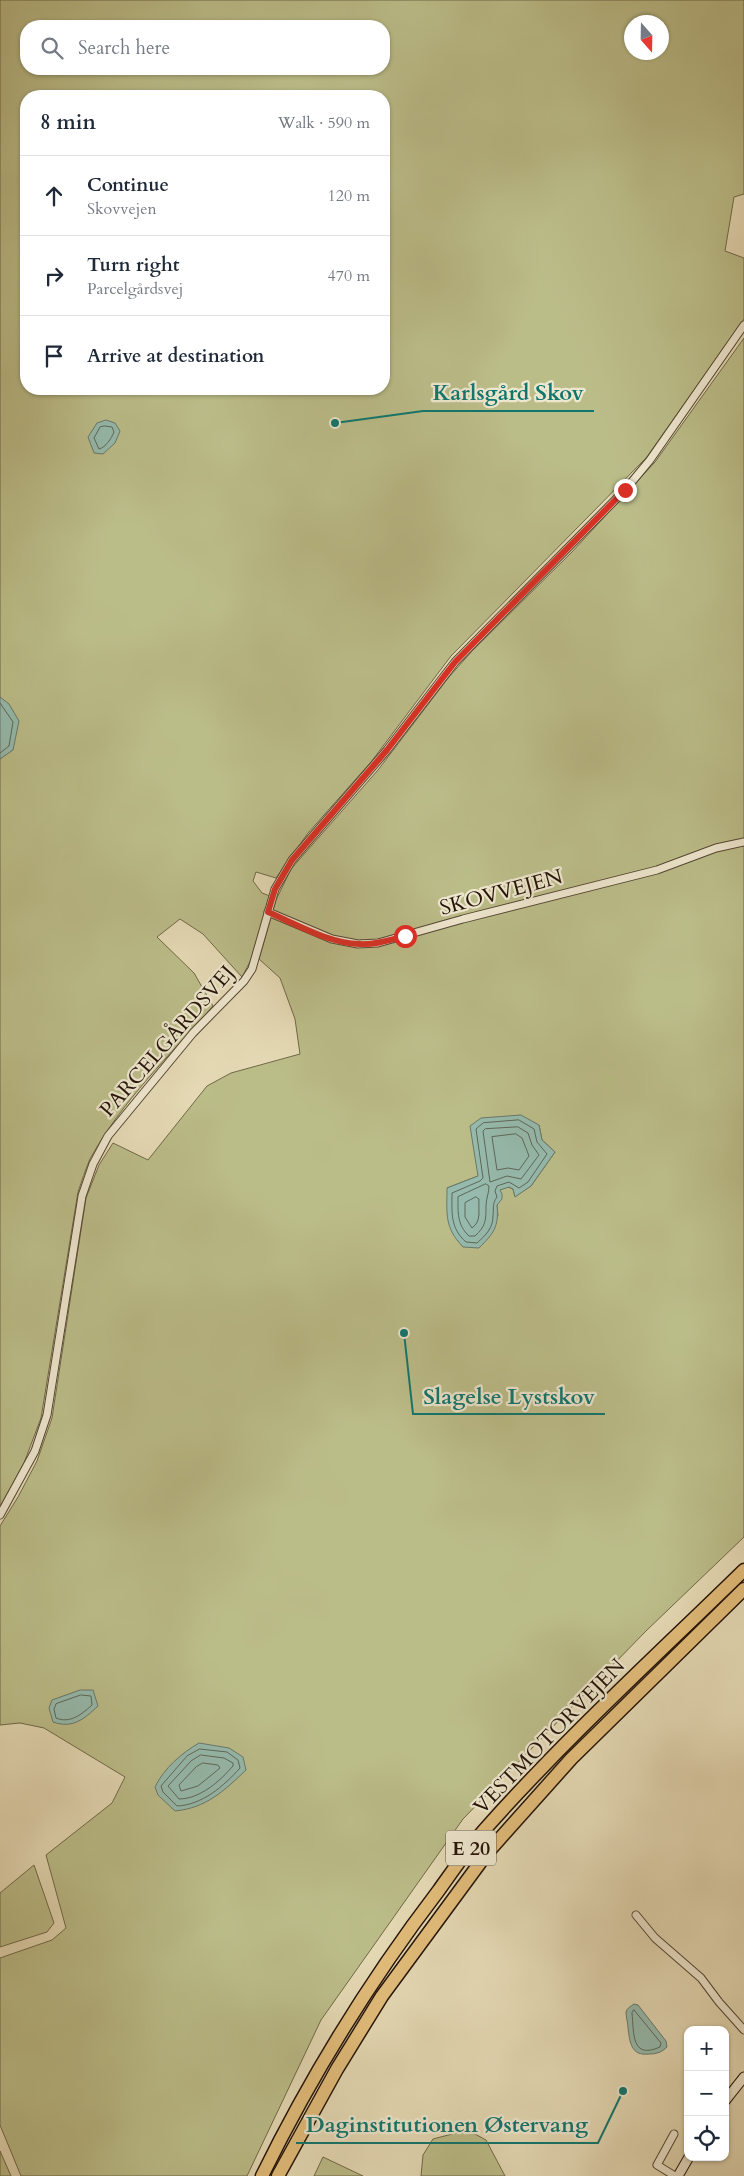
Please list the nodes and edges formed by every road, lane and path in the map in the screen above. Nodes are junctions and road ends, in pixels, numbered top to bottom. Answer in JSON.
{"nodes":[{"id":1,"x":744,"y":325,"type":"edge"},
{"id":2,"x":744,"y":842,"type":"edge"},
{"id":3,"x":268,"y":912,"type":"junction"},
{"id":4,"x":0,"y":1515,"type":"edge"},
{"id":5,"x":744,"y":1570,"type":"edge"},
{"id":6,"x":744,"y":1589,"type":"edge"},
{"id":7,"x":636,"y":1915,"type":"dead end"},
{"id":8,"x":744,"y":2030,"type":"edge"},
{"id":9,"x":744,"y":2077,"type":"edge"},
{"id":10,"x":729,"y":2096,"type":"edge"},
{"id":11,"x":674,"y":2134,"type":"dead end"},
{"id":12,"x":686,"y":2161,"type":"edge"},
{"id":13,"x":262,"y":2176,"type":"edge"},
{"id":14,"x":278,"y":2176,"type":"edge"},
{"id":15,"x":676,"y":2176,"type":"edge"}],
"edges":[{"from":1,"to":3,"type":"street","name":"PARCELGÅRDSVEJ"},
{"from":2,"to":3,"type":"street","name":"SKOVVEJEN"},
{"from":3,"to":4,"type":"street","name":"PARCELGÅRDSVEJ"},
{"from":5,"to":13,"type":"highway","name":"VESTMOTORVEJEN","number":"E 20"},
{"from":6,"to":14,"type":"highway","name":"VESTMOTORVEJEN","number":"E 20"},
{"from":7,"to":8,"type":"street"},
{"from":9,"to":10,"type":"main road"},
{"from":11,"to":15,"type":"street"},
{"from":12,"to":15,"type":"main road"}]}
